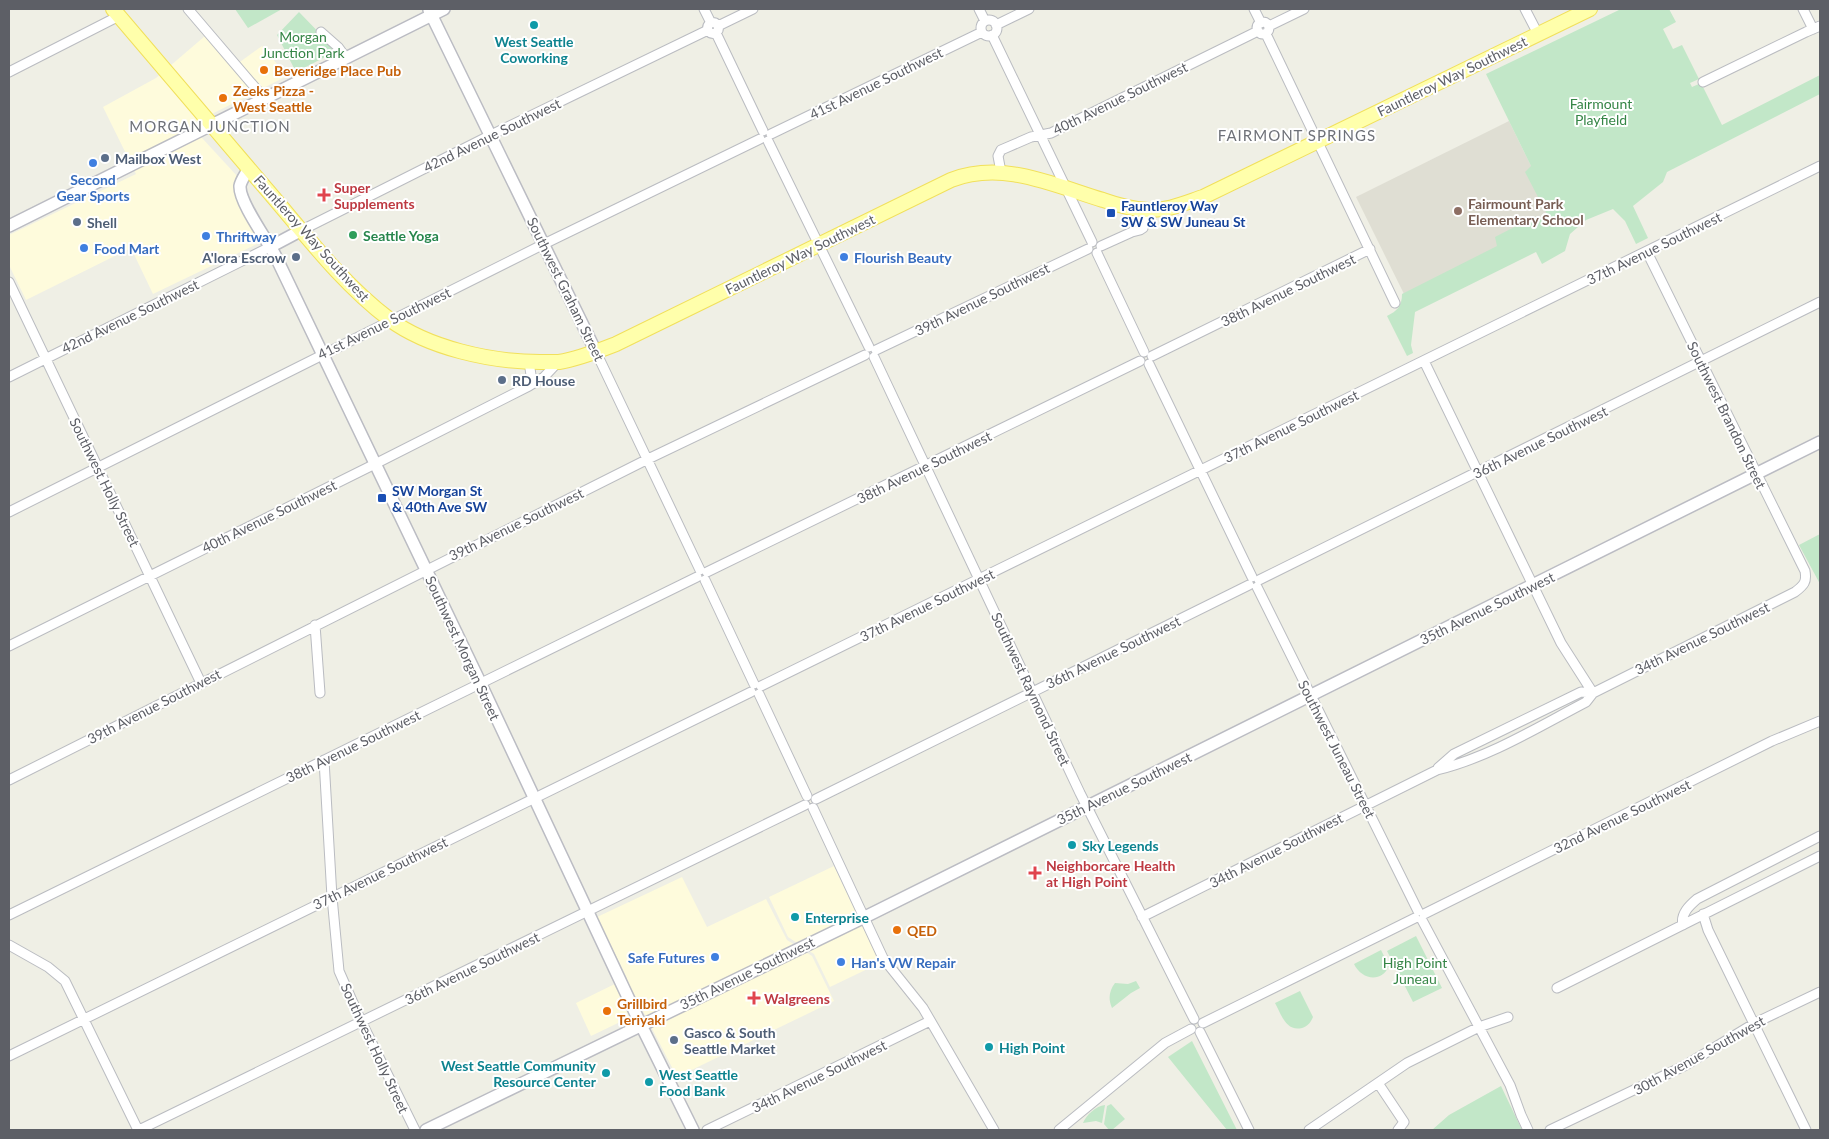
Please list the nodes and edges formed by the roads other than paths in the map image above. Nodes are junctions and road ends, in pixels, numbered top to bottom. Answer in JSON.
{"nodes":[{"id":1,"x":188,"y":9,"type":"edge"},
{"id":2,"x":444,"y":9,"type":"edge"},
{"id":3,"x":704,"y":9,"type":"edge"},
{"id":4,"x":753,"y":9,"type":"edge"},
{"id":5,"x":979,"y":9,"type":"edge"},
{"id":6,"x":1029,"y":9,"type":"edge"},
{"id":7,"x":1254,"y":9,"type":"edge"},
{"id":8,"x":1304,"y":9,"type":"edge"},
{"id":9,"x":1525,"y":9,"type":"edge"},
{"id":10,"x":1590,"y":9,"type":"edge"},
{"id":11,"x":1803,"y":9,"type":"edge"},
{"id":12,"x":116,"y":12,"type":"edge"},
{"id":13,"x":430,"y":12,"type":"edge"},
{"id":14,"x":985,"y":22,"type":"junction"},
{"id":15,"x":996,"y":25,"type":"junction"},
{"id":16,"x":713,"y":28,"type":"junction"},
{"id":17,"x":1817,"y":28,"type":"edge"},
{"id":18,"x":1263,"y":29,"type":"junction"},
{"id":19,"x":321,"y":32,"type":"dead end"},
{"id":20,"x":982,"y":32,"type":"junction"},
{"id":21,"x":1538,"y":34,"type":"junction"},
{"id":22,"x":992,"y":35,"type":"junction"},
{"id":23,"x":346,"y":58,"type":"junction"},
{"id":24,"x":9,"y":72,"type":"edge"},
{"id":25,"x":1703,"y":82,"type":"dead end"},
{"id":26,"x":264,"y":98,"type":"junction"},
{"id":27,"x":211,"y":125,"type":"junction"},
{"id":28,"x":491,"y":135,"type":"junction"},
{"id":29,"x":766,"y":136,"type":"junction"},
{"id":30,"x":1040,"y":136,"type":"junction"},
{"id":31,"x":1318,"y":141,"type":"junction"},
{"id":32,"x":1820,"y":166,"type":"edge"},
{"id":33,"x":249,"y":168,"type":"junction"},
{"id":34,"x":1001,"y":172,"type":"junction"},
{"id":35,"x":1066,"y":189,"type":"junction"},
{"id":36,"x":1150,"y":210,"type":"junction"},
{"id":37,"x":9,"y":226,"type":"edge"},
{"id":38,"x":302,"y":230,"type":"junction"},
{"id":39,"x":544,"y":244,"type":"junction"},
{"id":40,"x":819,"y":245,"type":"junction"},
{"id":41,"x":270,"y":247,"type":"junction"},
{"id":42,"x":1095,"y":247,"type":"junction"},
{"id":43,"x":1370,"y":249,"type":"junction"},
{"id":44,"x":1647,"y":252,"type":"junction"},
{"id":45,"x":9,"y":282,"type":"edge"},
{"id":46,"x":1820,"y":302,"type":"edge"},
{"id":47,"x":1395,"y":304,"type":"dead end"},
{"id":48,"x":391,"y":320,"type":"junction"},
{"id":49,"x":596,"y":352,"type":"junction"},
{"id":50,"x":871,"y":352,"type":"junction"},
{"id":51,"x":322,"y":354,"type":"junction"},
{"id":52,"x":45,"y":358,"type":"junction"},
{"id":53,"x":1146,"y":358,"type":"junction"},
{"id":54,"x":1424,"y":361,"type":"junction"},
{"id":55,"x":529,"y":362,"type":"junction"},
{"id":56,"x":558,"y":362,"type":"junction"},
{"id":57,"x":1701,"y":362,"type":"junction"},
{"id":58,"x":9,"y":377,"type":"edge"},
{"id":59,"x":529,"y":386,"type":"junction"},
{"id":60,"x":1820,"y":442,"type":"edge"},
{"id":61,"x":648,"y":459,"type":"junction"},
{"id":62,"x":375,"y":464,"type":"junction"},
{"id":63,"x":925,"y":466,"type":"junction"},
{"id":64,"x":97,"y":467,"type":"junction"},
{"id":65,"x":1202,"y":470,"type":"junction"},
{"id":66,"x":1478,"y":472,"type":"junction"},
{"id":67,"x":1756,"y":473,"type":"junction"},
{"id":68,"x":9,"y":512,"type":"edge"},
{"id":69,"x":426,"y":569,"type":"junction"},
{"id":70,"x":149,"y":575,"type":"junction"},
{"id":71,"x":702,"y":575,"type":"junction"},
{"id":72,"x":1807,"y":579,"type":"joint"},
{"id":73,"x":979,"y":580,"type":"junction"},
{"id":74,"x":1255,"y":583,"type":"junction"},
{"id":75,"x":1532,"y":586,"type":"junction"},
{"id":76,"x":316,"y":625,"type":"junction"},
{"id":77,"x":9,"y":646,"type":"edge"},
{"id":78,"x":200,"y":683,"type":"junction"},
{"id":79,"x":480,"y":683,"type":"junction"},
{"id":80,"x":756,"y":689,"type":"junction"},
{"id":81,"x":1032,"y":692,"type":"junction"},
{"id":82,"x":320,"y":693,"type":"dead end"},
{"id":83,"x":1593,"y":693,"type":"junction"},
{"id":84,"x":1310,"y":696,"type":"junction"},
{"id":85,"x":1820,"y":721,"type":"edge"},
{"id":86,"x":324,"y":760,"type":"junction"},
{"id":87,"x":1437,"y":770,"type":"junction"},
{"id":88,"x":9,"y":780,"type":"edge"},
{"id":89,"x":533,"y":797,"type":"junction"},
{"id":90,"x":810,"y":802,"type":"junction"},
{"id":91,"x":1366,"y":805,"type":"junction"},
{"id":92,"x":1086,"y":806,"type":"junction"},
{"id":93,"x":1820,"y":836,"type":"edge"},
{"id":94,"x":1820,"y":856,"type":"edge"},
{"id":95,"x":332,"y":897,"type":"junction"},
{"id":96,"x":588,"y":912,"type":"junction"},
{"id":97,"x":1703,"y":914,"type":"junction"},
{"id":98,"x":9,"y":915,"type":"edge"},
{"id":99,"x":1420,"y":916,"type":"junction"},
{"id":100,"x":863,"y":917,"type":"junction"},
{"id":101,"x":1142,"y":917,"type":"junction"},
{"id":102,"x":1683,"y":925,"type":"junction"},
{"id":103,"x":9,"y":945,"type":"edge"},
{"id":104,"x":1557,"y":988,"type":"dead end"},
{"id":105,"x":1820,"y":992,"type":"edge"},
{"id":106,"x":1508,"y":1017,"type":"dead end"},
{"id":107,"x":84,"y":1019,"type":"junction"},
{"id":108,"x":1194,"y":1019,"type":"junction"},
{"id":109,"x":361,"y":1021,"type":"junction"},
{"id":110,"x":930,"y":1021,"type":"junction"},
{"id":111,"x":1755,"y":1023,"type":"junction"},
{"id":112,"x":641,"y":1025,"type":"junction"},
{"id":113,"x":1202,"y":1027,"type":"junction"},
{"id":114,"x":1479,"y":1027,"type":"junction"},
{"id":115,"x":1191,"y":1029,"type":"junction"},
{"id":116,"x":9,"y":1056,"type":"edge"},
{"id":117,"x":1378,"y":1083,"type":"junction"},
{"id":118,"x":1313,"y":1129,"type":"edge"},
{"id":119,"x":138,"y":1130,"type":"edge"},
{"id":120,"x":414,"y":1130,"type":"edge"},
{"id":121,"x":426,"y":1130,"type":"edge"},
{"id":122,"x":693,"y":1130,"type":"edge"},
{"id":123,"x":707,"y":1130,"type":"edge"},
{"id":124,"x":994,"y":1130,"type":"edge"},
{"id":125,"x":1059,"y":1130,"type":"edge"},
{"id":126,"x":1249,"y":1130,"type":"edge"},
{"id":127,"x":1398,"y":1130,"type":"edge"},
{"id":128,"x":1528,"y":1130,"type":"edge"},
{"id":129,"x":1550,"y":1130,"type":"edge"},
{"id":130,"x":1806,"y":1130,"type":"edge"}],
"edges":[{"from":1,"to":26,"type":"street"},
{"from":2,"to":13,"type":"main road"},
{"from":3,"to":16,"type":"street","name":"Southwest Raymond Street"},
{"from":4,"to":16,"type":"street","name":"42nd Avenue Southwest"},
{"from":5,"to":14,"type":"street"},
{"from":6,"to":15,"type":"street"},
{"from":7,"to":18,"type":"street"},
{"from":8,"to":18,"type":"street","name":"40th Avenue Southwest"},
{"from":9,"to":21,"type":"street"},
{"from":10,"to":21,"type":"main road","name":"Fauntleroy Way Southwest"},
{"from":11,"to":17,"type":"street"},
{"from":12,"to":24,"type":"street"},
{"from":12,"to":27,"type":"main road","name":"Fauntleroy Way Southwest"},
{"from":13,"to":23,"type":"main road"},
{"from":13,"to":28,"type":"main road","name":"Southwest Graham Street"},
{"from":14,"to":15,"type":"street"},
{"from":14,"to":20,"type":"street"},
{"from":15,"to":22,"type":"street"},
{"from":16,"to":28,"type":"street","name":"42nd Avenue Southwest"},
{"from":16,"to":29,"type":"street","name":"Southwest Raymond Street"},
{"from":17,"to":25,"type":"street"},
{"from":18,"to":30,"type":"street","name":"40th Avenue Southwest"},
{"from":18,"to":31,"type":"street"},
{"from":19,"to":23,"type":"street"},
{"from":20,"to":22,"type":"street"},
{"from":20,"to":29,"type":"street","name":"41st Avenue Southwest"},
{"from":21,"to":31,"type":"main road","name":"Fauntleroy Way Southwest"},
{"from":22,"to":30,"type":"street","name":"Southwest Juneau Street"},
{"from":23,"to":26,"type":"main road"},
{"from":26,"to":27,"type":"main road"},
{"from":27,"to":33,"type":"main road","name":"Fauntleroy Way Southwest"},
{"from":27,"to":37,"type":"main road"},
{"from":28,"to":38,"type":"street","name":"42nd Avenue Southwest"},
{"from":28,"to":39,"type":"main road","name":"Southwest Graham Street"},
{"from":29,"to":39,"type":"street","name":"41st Avenue Southwest"},
{"from":29,"to":40,"type":"street","name":"Southwest Raymond Street"},
{"from":30,"to":34,"type":"street","name":"40th Avenue Southwest"},
{"from":30,"to":35,"type":"street","name":"Southwest Juneau Street"},
{"from":31,"to":36,"type":"main road","name":"Fauntleroy Way Southwest"},
{"from":31,"to":43,"type":"street"},
{"from":32,"to":44,"type":"street","name":"37th Avenue Southwest"},
{"from":33,"to":38,"type":"main road","name":"Fauntleroy Way Southwest"},
{"from":33,"to":41,"type":"main road","name":"Southwest Morgan Street"},
{"from":34,"to":35,"type":"main road","name":"Fauntleroy Way Southwest"},
{"from":34,"to":40,"type":"main road","name":"Fauntleroy Way Southwest"},
{"from":35,"to":36,"type":"main road","name":"Fauntleroy Way Southwest"},
{"from":35,"to":42,"type":"street","name":"Southwest Juneau Street"},
{"from":36,"to":42,"type":"street","name":"39th Avenue Southwest"},
{"from":38,"to":41,"type":"main road","name":"42nd Avenue Southwest"},
{"from":38,"to":48,"type":"main road","name":"Fauntleroy Way Southwest"},
{"from":39,"to":48,"type":"street","name":"41st Avenue Southwest"},
{"from":39,"to":49,"type":"main road","name":"Southwest Graham Street"},
{"from":40,"to":49,"type":"main road","name":"Fauntleroy Way Southwest"},
{"from":40,"to":50,"type":"street","name":"Southwest Raymond Street"},
{"from":41,"to":51,"type":"main road","name":"Southwest Morgan Street"},
{"from":41,"to":52,"type":"street","name":"42nd Avenue Southwest"},
{"from":42,"to":50,"type":"street","name":"39th Avenue Southwest"},
{"from":42,"to":53,"type":"street","name":"Southwest Juneau Street"},
{"from":43,"to":47,"type":"street"},
{"from":43,"to":53,"type":"street","name":"38th Avenue Southwest"},
{"from":44,"to":54,"type":"street","name":"37th Avenue Southwest"},
{"from":44,"to":57,"type":"street","name":"Southwest Brandon Street"},
{"from":45,"to":52,"type":"street","name":"Southwest Holly Street"},
{"from":46,"to":57,"type":"street","name":"36th Avenue Southwest"},
{"from":48,"to":51,"type":"street","name":"41st Avenue Southwest"},
{"from":48,"to":55,"type":"main road","name":"Fauntleroy Way Southwest"},
{"from":49,"to":56,"type":"main road","name":"Fauntleroy Way Southwest"},
{"from":49,"to":61,"type":"street","name":"Southwest Graham Street"},
{"from":50,"to":61,"type":"street","name":"39th Avenue Southwest"},
{"from":50,"to":63,"type":"street","name":"Southwest Raymond Street"},
{"from":51,"to":62,"type":"main road","name":"Southwest Morgan Street"},
{"from":51,"to":64,"type":"street","name":"41st Avenue Southwest"},
{"from":52,"to":58,"type":"street","name":"42nd Avenue Southwest"},
{"from":52,"to":64,"type":"street","name":"Southwest Holly Street"},
{"from":53,"to":63,"type":"street","name":"38th Avenue Southwest"},
{"from":53,"to":65,"type":"street","name":"Southwest Juneau Street"},
{"from":54,"to":65,"type":"street","name":"37th Avenue Southwest"},
{"from":54,"to":66,"type":"street"},
{"from":55,"to":56,"type":"main road","name":"Fauntleroy Way Southwest"},
{"from":55,"to":59,"type":"street"},
{"from":56,"to":59,"type":"street","name":"40th Avenue Southwest"},
{"from":57,"to":66,"type":"street","name":"36th Avenue Southwest"},
{"from":57,"to":67,"type":"street","name":"Southwest Brandon Street"},
{"from":59,"to":62,"type":"street","name":"40th Avenue Southwest"},
{"from":60,"to":67,"type":"main road","name":"35th Avenue Southwest"},
{"from":61,"to":69,"type":"street","name":"39th Avenue Southwest"},
{"from":61,"to":71,"type":"street","name":"Southwest Graham Street"},
{"from":62,"to":69,"type":"main road","name":"Southwest Morgan Street"},
{"from":62,"to":70,"type":"street","name":"40th Avenue Southwest"},
{"from":63,"to":71,"type":"street","name":"38th Avenue Southwest"},
{"from":63,"to":73,"type":"street","name":"Southwest Raymond Street"},
{"from":64,"to":68,"type":"street","name":"41st Avenue Southwest"},
{"from":64,"to":70,"type":"street","name":"Southwest Holly Street"},
{"from":65,"to":73,"type":"street","name":"37th Avenue Southwest"},
{"from":65,"to":74,"type":"street","name":"Southwest Juneau Street"},
{"from":66,"to":74,"type":"street","name":"36th Avenue Southwest"},
{"from":66,"to":75,"type":"street"},
{"from":67,"to":72,"type":"street","name":"Southwest Brandon Street"},
{"from":67,"to":75,"type":"main road","name":"35th Avenue Southwest"},
{"from":69,"to":76,"type":"street","name":"39th Avenue Southwest"},
{"from":69,"to":79,"type":"main road","name":"Southwest Morgan Street"},
{"from":70,"to":77,"type":"street","name":"40th Avenue Southwest"},
{"from":70,"to":78,"type":"street","name":"Southwest Holly Street"},
{"from":71,"to":79,"type":"street","name":"38th Avenue Southwest"},
{"from":71,"to":80,"type":"street","name":"Southwest Graham Street"},
{"from":72,"to":83,"type":"street","name":"34th Avenue Southwest"},
{"from":73,"to":80,"type":"street","name":"37th Avenue Southwest"},
{"from":73,"to":81,"type":"street","name":"Southwest Raymond Street"},
{"from":74,"to":81,"type":"street","name":"36th Avenue Southwest"},
{"from":74,"to":84,"type":"street","name":"Southwest Juneau Street"},
{"from":75,"to":83,"type":"street"},
{"from":75,"to":84,"type":"main road","name":"35th Avenue Southwest"},
{"from":76,"to":78,"type":"street","name":"39th Avenue Southwest"},
{"from":76,"to":82,"type":"street"},
{"from":78,"to":88,"type":"street","name":"39th Avenue Southwest"},
{"from":79,"to":86,"type":"street","name":"38th Avenue Southwest"},
{"from":79,"to":89,"type":"main road","name":"Southwest Morgan Street"},
{"from":80,"to":89,"type":"street","name":"37th Avenue Southwest"},
{"from":80,"to":90,"type":"street","name":"Southwest Graham Street"},
{"from":81,"to":90,"type":"street","name":"36th Avenue Southwest"},
{"from":81,"to":92,"type":"street","name":"Southwest Raymond Street"},
{"from":83,"to":87,"type":"street","name":"34th Avenue Southwest"},
{"from":83,"to":87,"type":"street","name":"34th Avenue Southwest"},
{"from":84,"to":91,"type":"street","name":"Southwest Juneau Street"},
{"from":84,"to":92,"type":"main road","name":"35th Avenue Southwest"},
{"from":85,"to":99,"type":"street","name":"32nd Avenue Southwest"},
{"from":86,"to":95,"type":"street","name":"Southwest Holly Street"},
{"from":86,"to":98,"type":"street","name":"38th Avenue Southwest"},
{"from":87,"to":91,"type":"street","name":"34th Avenue Southwest"},
{"from":89,"to":95,"type":"street","name":"37th Avenue Southwest"},
{"from":89,"to":96,"type":"main road","name":"Southwest Morgan Street"},
{"from":90,"to":96,"type":"street","name":"36th Avenue Southwest"},
{"from":90,"to":100,"type":"street","name":"Southwest Graham Street"},
{"from":91,"to":99,"type":"street","name":"Southwest Juneau Street"},
{"from":91,"to":101,"type":"street","name":"34th Avenue Southwest"},
{"from":92,"to":100,"type":"main road","name":"35th Avenue Southwest"},
{"from":92,"to":101,"type":"street","name":"Southwest Raymond Street"},
{"from":93,"to":102,"type":"street"},
{"from":94,"to":97,"type":"street"},
{"from":95,"to":107,"type":"street","name":"37th Avenue Southwest"},
{"from":95,"to":109,"type":"street","name":"Southwest Holly Street"},
{"from":96,"to":109,"type":"street","name":"36th Avenue Southwest"},
{"from":96,"to":112,"type":"main road","name":"Southwest Morgan Street"},
{"from":97,"to":102,"type":"street"},
{"from":97,"to":111,"type":"street"},
{"from":99,"to":113,"type":"street","name":"32nd Avenue Southwest"},
{"from":99,"to":114,"type":"street","name":"Southwest Juneau Street"},
{"from":100,"to":110,"type":"street","name":"Southwest Graham Street"},
{"from":100,"to":112,"type":"main road","name":"35th Avenue Southwest"},
{"from":101,"to":108,"type":"street","name":"Southwest Raymond Street"},
{"from":102,"to":104,"type":"street"},
{"from":103,"to":107,"type":"street"},
{"from":105,"to":111,"type":"street","name":"30th Avenue Southwest"},
{"from":106,"to":114,"type":"street"},
{"from":107,"to":116,"type":"street","name":"37th Avenue Southwest"},
{"from":107,"to":119,"type":"street"},
{"from":108,"to":113,"type":"street"},
{"from":108,"to":115,"type":"street"},
{"from":109,"to":119,"type":"street","name":"36th Avenue Southwest"},
{"from":109,"to":120,"type":"street","name":"Southwest Holly Street"},
{"from":110,"to":123,"type":"street","name":"34th Avenue Southwest"},
{"from":110,"to":124,"type":"street","name":"Southwest Graham Street"},
{"from":111,"to":129,"type":"street","name":"30th Avenue Southwest"},
{"from":111,"to":130,"type":"street"},
{"from":112,"to":121,"type":"main road","name":"35th Avenue Southwest"},
{"from":112,"to":122,"type":"main road","name":"Southwest Morgan Street"},
{"from":113,"to":115,"type":"street"},
{"from":113,"to":126,"type":"street"},
{"from":114,"to":117,"type":"street"},
{"from":114,"to":128,"type":"street","name":"Southwest Juneau Street"},
{"from":115,"to":125,"type":"street"},
{"from":117,"to":118,"type":"street"},
{"from":117,"to":127,"type":"street"}]}
